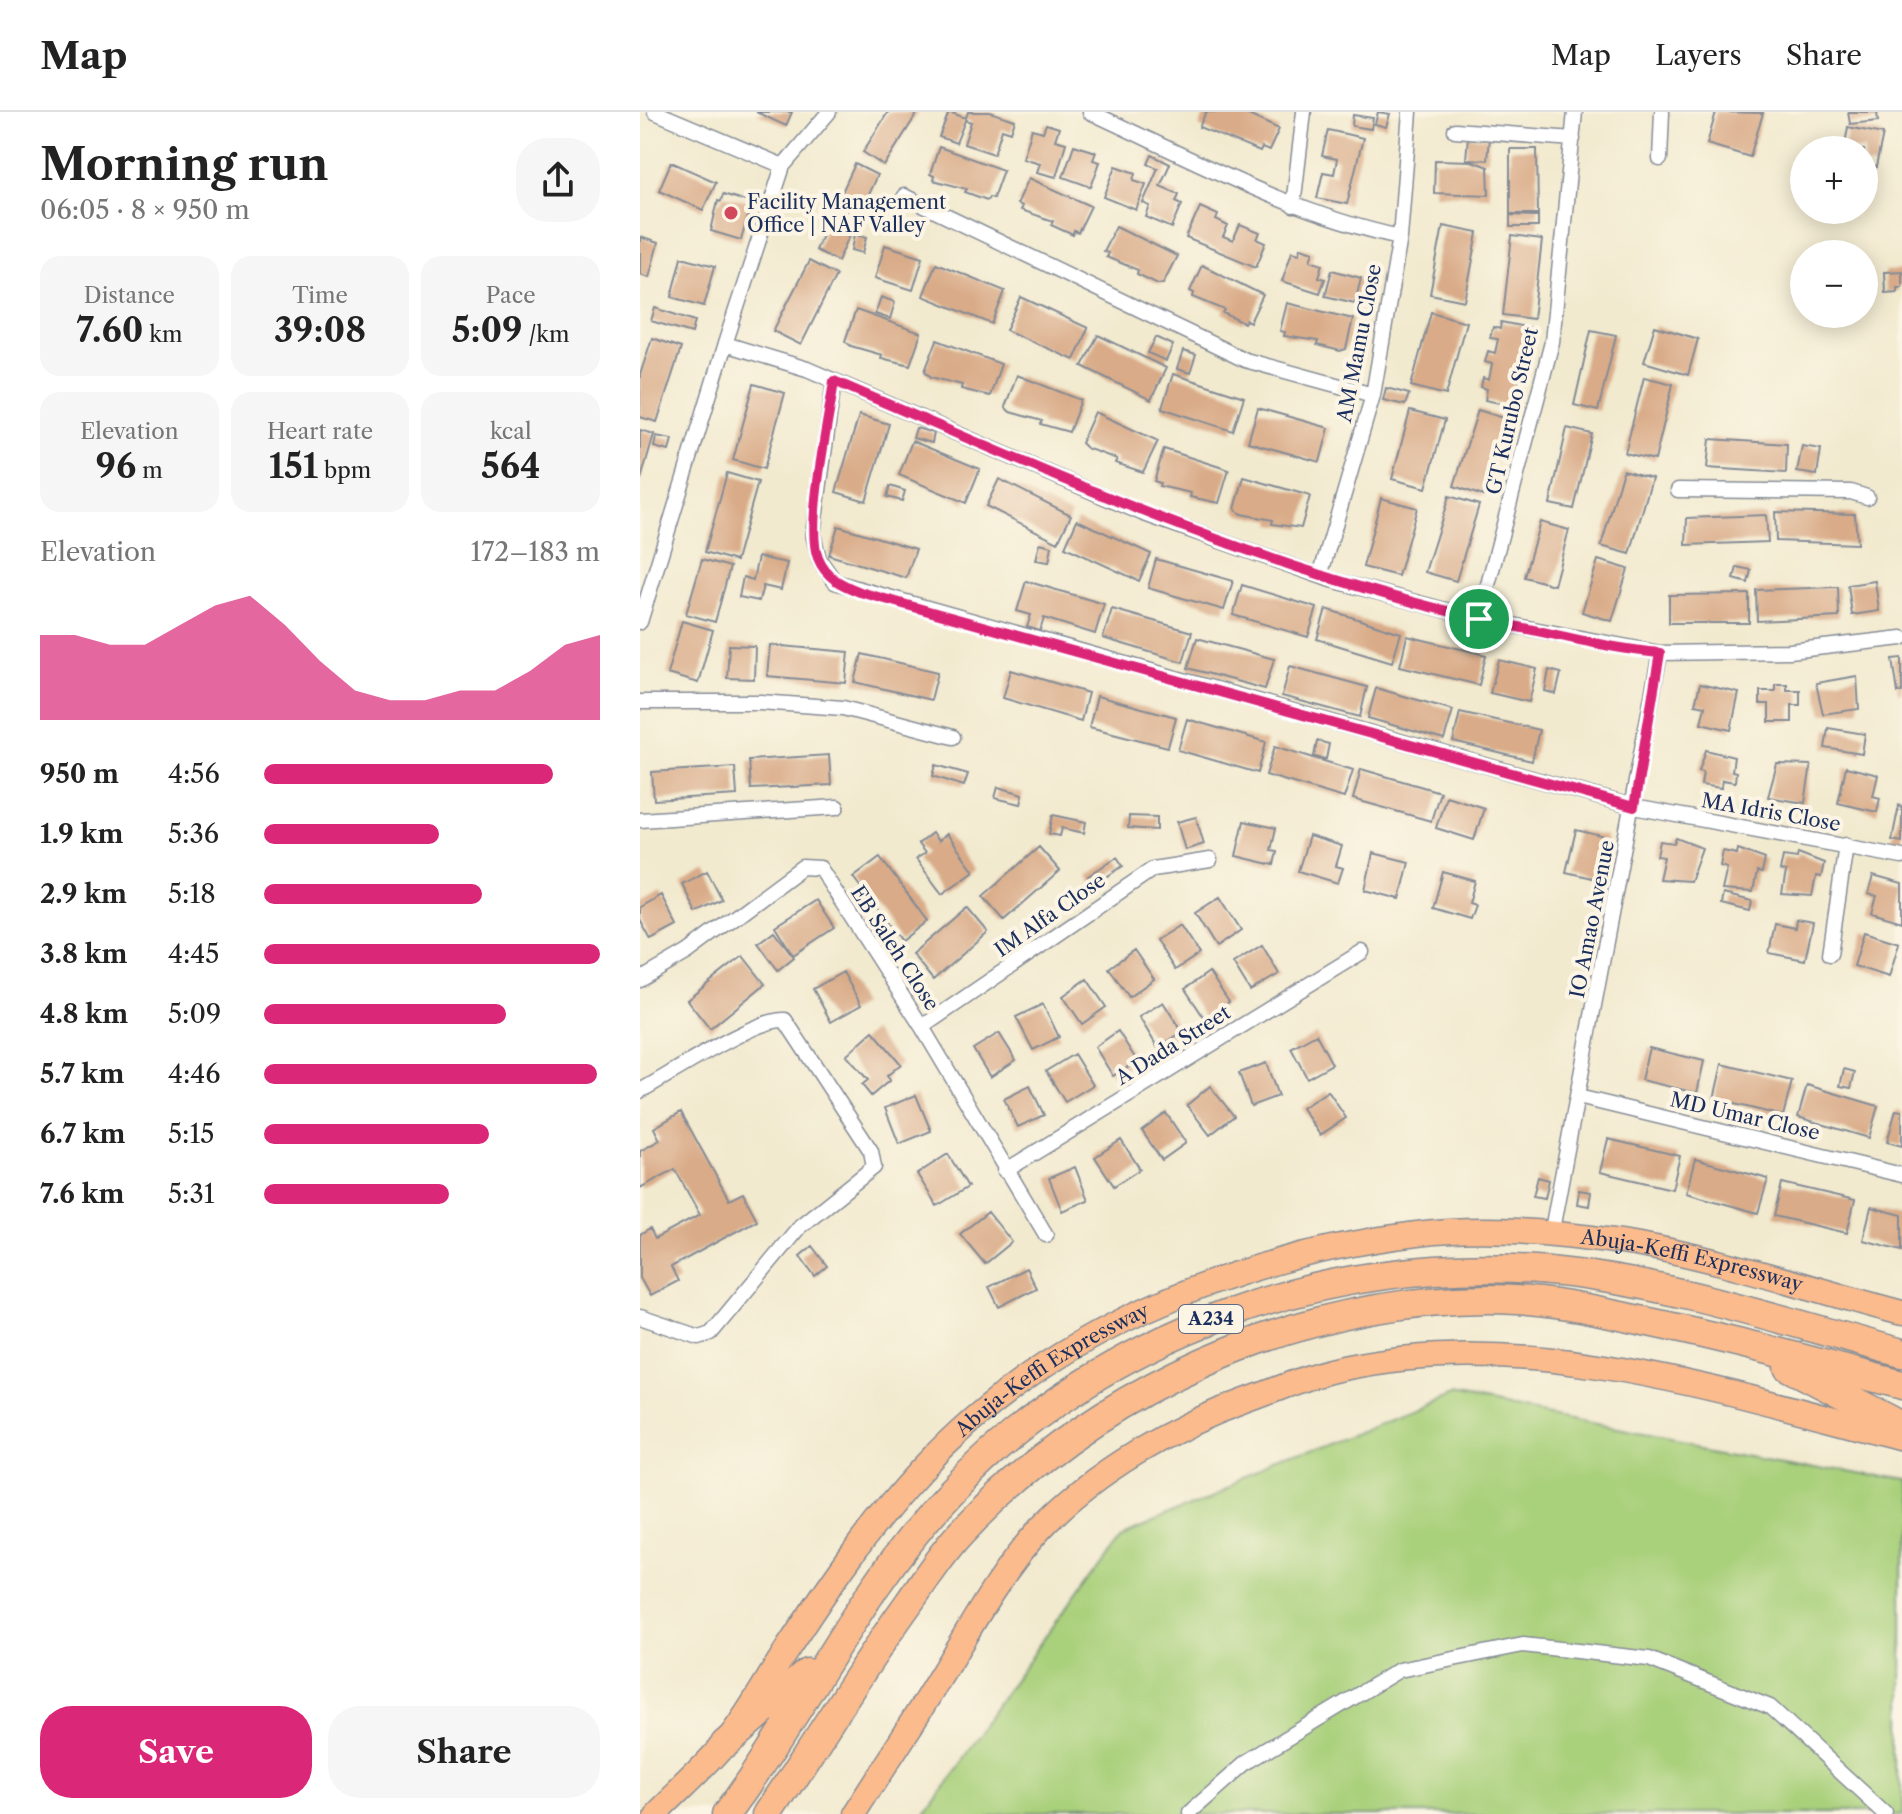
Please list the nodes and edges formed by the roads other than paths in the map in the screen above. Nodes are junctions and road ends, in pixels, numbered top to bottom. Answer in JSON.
{"nodes":[{"id":1,"x":655,"y":112,"type":"edge"},
{"id":2,"x":829,"y":112,"type":"edge"},
{"id":3,"x":1090,"y":112,"type":"edge"},
{"id":4,"x":1304,"y":112,"type":"edge"},
{"id":5,"x":1410,"y":112,"type":"edge"},
{"id":6,"x":1575,"y":112,"type":"edge"},
{"id":7,"x":1662,"y":112,"type":"edge"},
{"id":8,"x":1455,"y":130,"type":"dead end"},
{"id":9,"x":1573,"y":139,"type":"junction"},
{"id":10,"x":1660,"y":159,"type":"dead end"},
{"id":11,"x":783,"y":166,"type":"junction"},
{"id":12,"x":904,"y":196,"type":"dead end"},
{"id":13,"x":1293,"y":206,"type":"junction"},
{"id":14,"x":1400,"y":237,"type":"junction"},
{"id":15,"x":725,"y":344,"type":"junction"},
{"id":16,"x":834,"y":381,"type":"junction"},
{"id":17,"x":1373,"y":395,"type":"junction"},
{"id":18,"x":1678,"y":490,"type":"dead end"},
{"id":19,"x":1867,"y":497,"type":"dead end"},
{"id":20,"x":1320,"y":576,"type":"junction"},
{"id":21,"x":1479,"y":619,"type":"junction"},
{"id":22,"x":640,"y":622,"type":"edge"},
{"id":23,"x":1902,"y":638,"type":"edge"},
{"id":24,"x":1660,"y":653,"type":"junction"},
{"id":25,"x":640,"y":702,"type":"edge"},
{"id":26,"x":953,"y":737,"type":"dead end"},
{"id":27,"x":837,"y":807,"type":"dead end"},
{"id":28,"x":1634,"y":807,"type":"junction"},
{"id":29,"x":640,"y":820,"type":"edge"},
{"id":30,"x":1846,"y":845,"type":"junction"},
{"id":31,"x":1902,"y":857,"type":"edge"},
{"id":32,"x":1210,"y":860,"type":"dead end"},
{"id":33,"x":1362,"y":952,"type":"dead end"},
{"id":34,"x":1830,"y":954,"type":"dead end"},
{"id":35,"x":640,"y":980,"type":"edge"},
{"id":36,"x":922,"y":1027,"type":"junction"},
{"id":37,"x":640,"y":1091,"type":"edge"},
{"id":38,"x":1578,"y":1097,"type":"junction"},
{"id":39,"x":1005,"y":1171,"type":"junction"},
{"id":40,"x":1902,"y":1175,"type":"edge"},
{"id":41,"x":1046,"y":1235,"type":"dead end"},
{"id":42,"x":1551,"y":1235,"type":"junction"},
{"id":43,"x":1902,"y":1313,"type":"edge"},
{"id":44,"x":640,"y":1317,"type":"edge"},
{"id":45,"x":1723,"y":1337,"type":"junction"},
{"id":46,"x":1902,"y":1353,"type":"edge"},
{"id":47,"x":1902,"y":1385,"type":"edge"},
{"id":48,"x":1902,"y":1426,"type":"edge"},
{"id":49,"x":1902,"y":1438,"type":"edge"},
{"id":50,"x":829,"y":1654,"type":"junction"},
{"id":51,"x":836,"y":1712,"type":"junction"},
{"id":52,"x":725,"y":1744,"type":"junction"},
{"id":53,"x":656,"y":1814,"type":"edge"},
{"id":54,"x":727,"y":1814,"type":"edge"},
{"id":55,"x":769,"y":1814,"type":"edge"},
{"id":56,"x":792,"y":1814,"type":"edge"},
{"id":57,"x":853,"y":1814,"type":"edge"},
{"id":58,"x":1188,"y":1814,"type":"edge"},
{"id":59,"x":1886,"y":1814,"type":"edge"}],
"edges":[{"from":1,"to":11,"type":"street"},
{"from":2,"to":11,"type":"street"},
{"from":3,"to":13,"type":"street"},
{"from":4,"to":13,"type":"street"},
{"from":5,"to":14,"type":"street","name":"AM Mamu Close"},
{"from":6,"to":9,"type":"street","name":"GT Kurubo Street"},
{"from":7,"to":10,"type":"street"},
{"from":8,"to":9,"type":"street"},
{"from":9,"to":21,"type":"street","name":"GT Kurubo Street"},
{"from":11,"to":15,"type":"street"},
{"from":12,"to":17,"type":"street"},
{"from":13,"to":14,"type":"street"},
{"from":14,"to":17,"type":"street","name":"AM Mamu Close"},
{"from":15,"to":16,"type":"street"},
{"from":15,"to":22,"type":"street"},
{"from":16,"to":20,"type":"street"},
{"from":16,"to":28,"type":"street","name":"MA Idris Close"},
{"from":17,"to":20,"type":"street","name":"AM Mamu Close"},
{"from":18,"to":19,"type":"street"},
{"from":20,"to":21,"type":"street"},
{"from":21,"to":24,"type":"street"},
{"from":23,"to":24,"type":"street"},
{"from":24,"to":28,"type":"street","name":"IO Amao Avenue"},
{"from":25,"to":26,"type":"street"},
{"from":27,"to":29,"type":"street"},
{"from":28,"to":30,"type":"street","name":"MA Idris Close"},
{"from":28,"to":38,"type":"street","name":"IO Amao Avenue"},
{"from":30,"to":31,"type":"street","name":"MA Idris Close"},
{"from":30,"to":34,"type":"street"},
{"from":32,"to":36,"type":"street","name":"IM Alfa Close"},
{"from":33,"to":39,"type":"street","name":"A Dada Street"},
{"from":35,"to":36,"type":"street","name":"EB Saleh Close"},
{"from":36,"to":39,"type":"street","name":"EB Saleh Close"},
{"from":37,"to":44,"type":"street"},
{"from":38,"to":40,"type":"street","name":"MD Umar Close"},
{"from":38,"to":42,"type":"street","name":"IO Amao Avenue"},
{"from":39,"to":41,"type":"street","name":"EB Saleh Close"},
{"from":42,"to":43,"type":"highway","name":"Abuja-Keffi Expressway"},
{"from":42,"to":52,"type":"highway","name":"Abuja-Keffi Expressway"},
{"from":45,"to":47,"type":"highway","number":"A234"},
{"from":45,"to":48,"type":"highway"},
{"from":45,"to":51,"type":"highway","number":"A234"},
{"from":46,"to":50,"type":"highway","name":"Abuja-Keffi Expressway","number":"A234"},
{"from":49,"to":57,"type":"highway"},
{"from":50,"to":52,"type":"highway"},
{"from":50,"to":54,"type":"highway","name":"Abuja-Keffi Expressway","number":"A234"},
{"from":51,"to":55,"type":"highway","number":"A234"},
{"from":51,"to":56,"type":"highway"},
{"from":52,"to":53,"type":"highway","name":"Abuja-Keffi Expressway"},
{"from":58,"to":59,"type":"street"}]}
